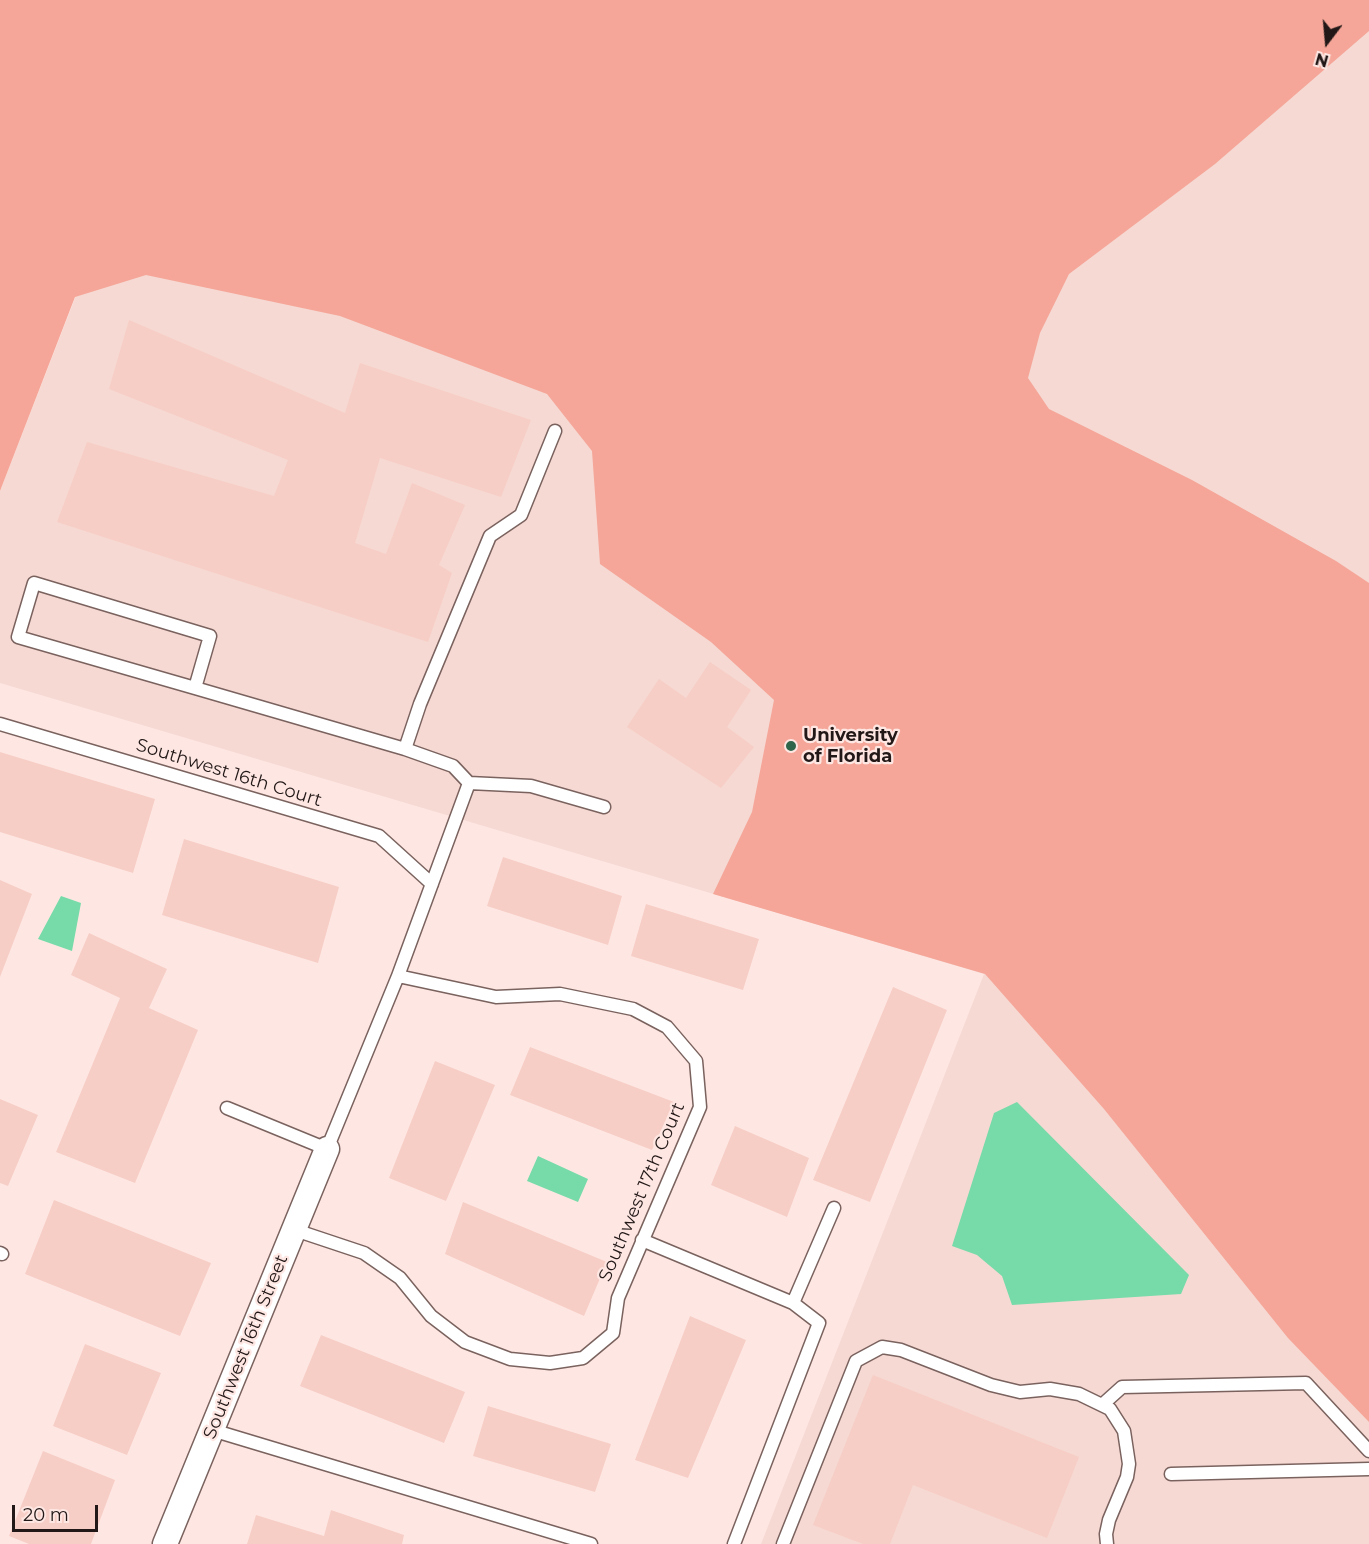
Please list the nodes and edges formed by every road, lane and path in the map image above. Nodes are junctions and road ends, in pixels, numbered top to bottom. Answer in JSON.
{"nodes":[{"id":1,"x":555,"y":431,"type":"dead end"},
{"id":2,"x":195,"y":688,"type":"junction"},
{"id":3,"x":0,"y":724,"type":"edge"},
{"id":4,"x":405,"y":749,"type":"junction"},
{"id":5,"x":469,"y":783,"type":"junction"},
{"id":6,"x":604,"y":807,"type":"dead end"},
{"id":7,"x":432,"y":884,"type":"junction"},
{"id":8,"x":398,"y":976,"type":"junction"},
{"id":9,"x":227,"y":1108,"type":"dead end"},
{"id":10,"x":327,"y":1149,"type":"junction"},
{"id":11,"x":834,"y":1208,"type":"dead end"},
{"id":12,"x":295,"y":1230,"type":"junction"},
{"id":13,"x":642,"y":1240,"type":"junction"},
{"id":14,"x":794,"y":1303,"type":"junction"},
{"id":15,"x":1102,"y":1405,"type":"junction"},
{"id":16,"x":212,"y":1430,"type":"junction"},
{"id":17,"x":1369,"y":1451,"type":"edge"},
{"id":18,"x":1369,"y":1469,"type":"edge"},
{"id":19,"x":1171,"y":1474,"type":"dead end"},
{"id":20,"x":165,"y":1544,"type":"edge"},
{"id":21,"x":591,"y":1544,"type":"edge"},
{"id":22,"x":734,"y":1544,"type":"edge"},
{"id":23,"x":783,"y":1544,"type":"edge"},
{"id":24,"x":1107,"y":1544,"type":"edge"}],
"edges":[{"from":1,"to":4,"type":"lane"},
{"from":2,"to":2,"type":"lane"},
{"from":2,"to":4,"type":"lane"},
{"from":3,"to":7,"type":"lane","name":"Southwest 16th Court"},
{"from":4,"to":5,"type":"lane"},
{"from":5,"to":6,"type":"lane"},
{"from":5,"to":7,"type":"lane"},
{"from":7,"to":8,"type":"lane"},
{"from":8,"to":10,"type":"lane"},
{"from":8,"to":13,"type":"lane","name":"Southwest 17th Court"},
{"from":9,"to":10,"type":"lane"},
{"from":10,"to":12,"type":"street","name":"Southwest 16th Street"},
{"from":11,"to":14,"type":"lane"},
{"from":12,"to":13,"type":"lane","name":"Southwest 17th Court"},
{"from":12,"to":16,"type":"street","name":"Southwest 16th Street"},
{"from":13,"to":14,"type":"lane"},
{"from":14,"to":22,"type":"lane"},
{"from":15,"to":17,"type":"lane"},
{"from":15,"to":23,"type":"lane"},
{"from":15,"to":24,"type":"lane"},
{"from":16,"to":20,"type":"street","name":"Southwest 16th Street"},
{"from":16,"to":21,"type":"lane"},
{"from":18,"to":19,"type":"lane"}]}
